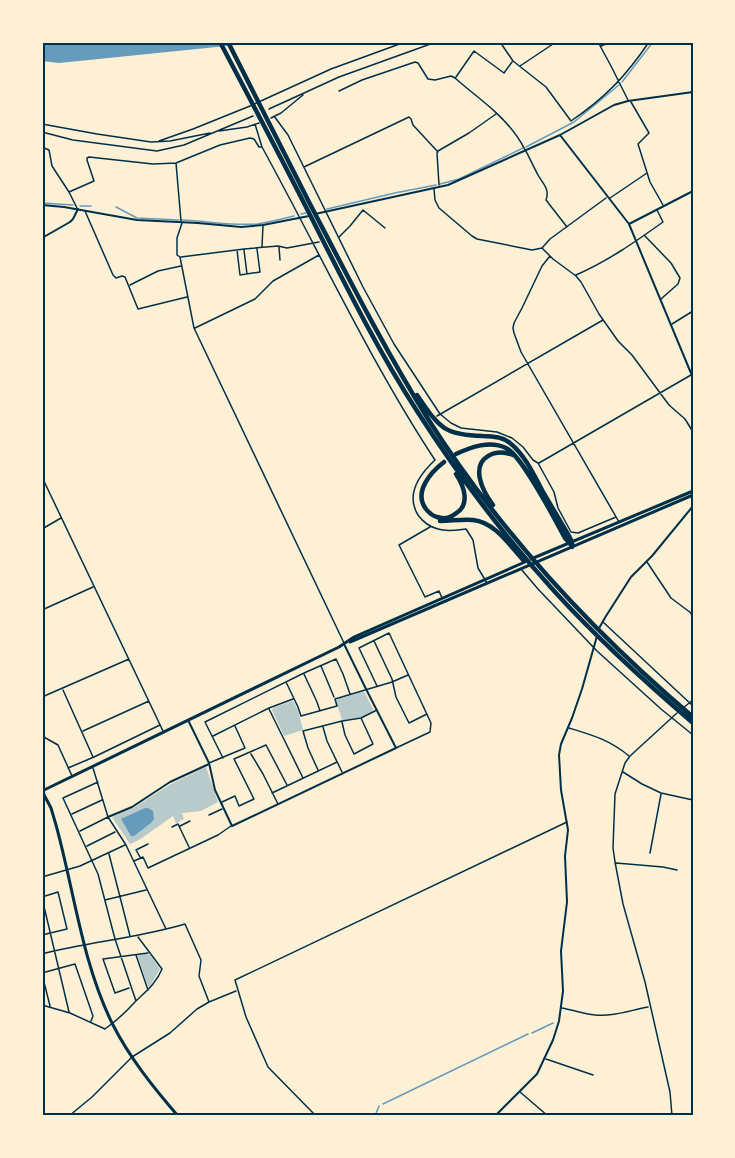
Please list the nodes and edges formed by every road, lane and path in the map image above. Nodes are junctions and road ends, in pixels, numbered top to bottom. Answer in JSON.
{"nodes":[{"id":1,"x":220,"y":42,"type":"edge"},
{"id":2,"x":228,"y":42,"type":"edge"},
{"id":3,"x":405,"y":42,"type":"edge"},
{"id":4,"x":436,"y":42,"type":"edge"},
{"id":5,"x":500,"y":42,"type":"edge"},
{"id":6,"x":556,"y":42,"type":"edge"},
{"id":7,"x":598,"y":42,"type":"edge"},
{"id":8,"x":611,"y":42,"type":"edge"},
{"id":9,"x":649,"y":42,"type":"edge"},
{"id":10,"x":601,"y":47,"type":"junction"},
{"id":11,"x":513,"y":61,"type":"junction"},
{"id":12,"x":519,"y":66,"type":"junction"},
{"id":13,"x":456,"y":78,"type":"junction"},
{"id":14,"x":619,"y":81,"type":"junction"},
{"id":15,"x":339,"y":91,"type":"dead end"},
{"id":16,"x":306,"y":92,"type":"junction"},
{"id":17,"x":693,"y":92,"type":"edge"},
{"id":18,"x":629,"y":101,"type":"junction"},
{"id":19,"x":269,"y":110,"type":"dead end"},
{"id":20,"x":496,"y":113,"type":"junction"},
{"id":21,"x":255,"y":115,"type":"junction"},
{"id":22,"x":274,"y":116,"type":"junction"},
{"id":23,"x":271,"y":118,"type":"dead end"},
{"id":24,"x":259,"y":123,"type":"dead end"},
{"id":25,"x":42,"y":124,"type":"edge"},
{"id":26,"x":255,"y":124,"type":"junction"},
{"id":27,"x":42,"y":132,"type":"edge"},
{"id":28,"x":215,"y":132,"type":"junction"},
{"id":29,"x":560,"y":135,"type":"junction"},
{"id":30,"x":159,"y":141,"type":"junction"},
{"id":31,"x":42,"y":147,"type":"edge"},
{"id":32,"x":263,"y":147,"type":"junction"},
{"id":33,"x":526,"y":150,"type":"junction"},
{"id":34,"x":438,"y":152,"type":"junction"},
{"id":35,"x":298,"y":154,"type":"junction"},
{"id":36,"x":294,"y":156,"type":"dead end"},
{"id":37,"x":176,"y":163,"type":"junction"},
{"id":38,"x":278,"y":164,"type":"dead end"},
{"id":39,"x":273,"y":166,"type":"junction"},
{"id":40,"x":304,"y":167,"type":"junction"},
{"id":41,"x":648,"y":173,"type":"junction"},
{"id":42,"x":439,"y":187,"type":"junction"},
{"id":43,"x":434,"y":188,"type":"junction"},
{"id":44,"x":693,"y":191,"type":"edge"},
{"id":45,"x":69,"y":192,"type":"junction"},
{"id":46,"x":609,"y":197,"type":"junction"},
{"id":47,"x":368,"y":202,"type":"junction"},
{"id":48,"x":42,"y":205,"type":"edge"},
{"id":49,"x":308,"y":206,"type":"junction"},
{"id":50,"x":664,"y":206,"type":"junction"},
{"id":51,"x":78,"y":209,"type":"junction"},
{"id":52,"x":657,"y":209,"type":"junction"},
{"id":53,"x":363,"y":210,"type":"junction"},
{"id":54,"x":85,"y":211,"type":"junction"},
{"id":55,"x":326,"y":212,"type":"junction"},
{"id":56,"x":301,"y":218,"type":"junction"},
{"id":57,"x":182,"y":222,"type":"junction"},
{"id":58,"x":628,"y":224,"type":"junction"},
{"id":59,"x":263,"y":225,"type":"junction"},
{"id":60,"x":319,"y":226,"type":"junction"},
{"id":61,"x":567,"y":227,"type":"junction"},
{"id":62,"x":385,"y":228,"type":"dead end"},
{"id":63,"x":338,"y":236,"type":"junction"},
{"id":64,"x":645,"y":236,"type":"junction"},
{"id":65,"x":333,"y":237,"type":"dead end"},
{"id":66,"x":42,"y":238,"type":"edge"},
{"id":67,"x":636,"y":241,"type":"junction"},
{"id":68,"x":319,"y":242,"type":"dead end"},
{"id":69,"x":314,"y":244,"type":"junction"},
{"id":70,"x":278,"y":246,"type":"junction"},
{"id":71,"x":257,"y":248,"type":"junction"},
{"id":72,"x":262,"y":248,"type":"junction"},
{"id":73,"x":542,"y":248,"type":"junction"},
{"id":74,"x":244,"y":249,"type":"junction"},
{"id":75,"x":237,"y":250,"type":"junction"},
{"id":76,"x":320,"y":254,"type":"junction"},
{"id":77,"x":550,"y":256,"type":"junction"},
{"id":78,"x":180,"y":257,"type":"junction"},
{"id":79,"x":280,"y":260,"type":"dead end"},
{"id":80,"x":182,"y":266,"type":"junction"},
{"id":81,"x":247,"y":274,"type":"junction"},
{"id":82,"x":575,"y":276,"type":"junction"},
{"id":83,"x":128,"y":284,"type":"junction"},
{"id":84,"x":188,"y":297,"type":"junction"},
{"id":85,"x":661,"y":299,"type":"junction"},
{"id":86,"x":693,"y":311,"type":"edge"},
{"id":87,"x":604,"y":320,"type":"junction"},
{"id":88,"x":671,"y":324,"type":"junction"},
{"id":89,"x":194,"y":328,"type":"junction"},
{"id":90,"x":394,"y":344,"type":"junction"},
{"id":91,"x":387,"y":346,"type":"junction"},
{"id":92,"x":377,"y":352,"type":"dead end"},
{"id":93,"x":373,"y":355,"type":"junction"},
{"id":94,"x":528,"y":364,"type":"junction"},
{"id":95,"x":692,"y":376,"type":"edge"},
{"id":96,"x":419,"y":383,"type":"junction"},
{"id":97,"x":416,"y":385,"type":"dead end"},
{"id":98,"x":402,"y":387,"type":"junction"},
{"id":99,"x":400,"y":393,"type":"dead end"},
{"id":100,"x":660,"y":393,"type":"junction"},
{"id":101,"x":396,"y":395,"type":"junction"},
{"id":102,"x":440,"y":414,"type":"junction"},
{"id":103,"x":437,"y":416,"type":"dead end"},
{"id":104,"x":420,"y":426,"type":"dead end"},
{"id":105,"x":416,"y":429,"type":"junction"},
{"id":106,"x":693,"y":432,"type":"edge"},
{"id":107,"x":574,"y":444,"type":"junction"},
{"id":108,"x":514,"y":447,"type":"junction"},
{"id":109,"x":516,"y":456,"type":"junction"},
{"id":110,"x":538,"y":464,"type":"junction"},
{"id":111,"x":42,"y":477,"type":"edge"},
{"id":112,"x":692,"y":493,"type":"edge"},
{"id":113,"x":693,"y":501,"type":"edge"},
{"id":114,"x":693,"y":506,"type":"edge"},
{"id":115,"x":616,"y":517,"type":"junction"},
{"id":116,"x":62,"y":518,"type":"junction"},
{"id":117,"x":620,"y":523,"type":"junction"},
{"id":118,"x":431,"y":526,"type":"junction"},
{"id":119,"x":42,"y":530,"type":"edge"},
{"id":120,"x":571,"y":544,"type":"junction"},
{"id":121,"x":525,"y":557,"type":"junction"},
{"id":122,"x":647,"y":561,"type":"junction"},
{"id":123,"x":520,"y":569,"type":"junction"},
{"id":124,"x":536,"y":569,"type":"junction"},
{"id":125,"x":486,"y":581,"type":"junction"},
{"id":126,"x":95,"y":587,"type":"junction"},
{"id":127,"x":442,"y":598,"type":"junction"},
{"id":128,"x":42,"y":610,"type":"edge"},
{"id":129,"x":693,"y":619,"type":"edge"},
{"id":130,"x":602,"y":622,"type":"junction"},
{"id":131,"x":594,"y":630,"type":"junction"},
{"id":132,"x":374,"y":640,"type":"junction"},
{"id":133,"x":344,"y":644,"type":"junction"},
{"id":134,"x":593,"y":647,"type":"junction"},
{"id":135,"x":129,"y":659,"type":"junction"},
{"id":136,"x":648,"y":664,"type":"junction"},
{"id":137,"x":320,"y":665,"type":"junction"},
{"id":138,"x":644,"y":668,"type":"dead end"},
{"id":139,"x":304,"y":673,"type":"junction"},
{"id":140,"x":408,"y":675,"type":"junction"},
{"id":141,"x":635,"y":678,"type":"dead end"},
{"id":142,"x":285,"y":682,"type":"junction"},
{"id":143,"x":392,"y":682,"type":"junction"},
{"id":144,"x":631,"y":682,"type":"junction"},
{"id":145,"x":377,"y":686,"type":"junction"},
{"id":146,"x":62,"y":688,"type":"junction"},
{"id":147,"x":366,"y":689,"type":"junction"},
{"id":148,"x":350,"y":694,"type":"junction"},
{"id":149,"x":42,"y":697,"type":"edge"},
{"id":150,"x":294,"y":698,"type":"junction"},
{"id":151,"x":335,"y":699,"type":"junction"},
{"id":152,"x":693,"y":700,"type":"edge"},
{"id":153,"x":149,"y":701,"type":"junction"},
{"id":154,"x":690,"y":703,"type":"junction"},
{"id":155,"x":693,"y":705,"type":"edge"},
{"id":156,"x":269,"y":708,"type":"junction"},
{"id":157,"x":377,"y":710,"type":"junction"},
{"id":158,"x":320,"y":711,"type":"junction"},
{"id":159,"x":684,"y":712,"type":"junction"},
{"id":160,"x":427,"y":714,"type":"junction"},
{"id":161,"x":672,"y":717,"type":"junction"},
{"id":162,"x":693,"y":717,"type":"edge"},
{"id":163,"x":361,"y":718,"type":"junction"},
{"id":164,"x":188,"y":720,"type":"junction"},
{"id":165,"x":342,"y":721,"type":"junction"},
{"id":166,"x":693,"y":723,"type":"edge"},
{"id":167,"x":160,"y":724,"type":"junction"},
{"id":168,"x":234,"y":725,"type":"junction"},
{"id":169,"x":322,"y":726,"type":"junction"},
{"id":170,"x":568,"y":728,"type":"junction"},
{"id":171,"x":82,"y":731,"type":"junction"},
{"id":172,"x":164,"y":732,"type":"junction"},
{"id":173,"x":693,"y":735,"type":"edge"},
{"id":174,"x":42,"y":736,"type":"edge"},
{"id":175,"x":212,"y":736,"type":"junction"},
{"id":176,"x":396,"y":748,"type":"junction"},
{"id":177,"x":250,"y":753,"type":"junction"},
{"id":178,"x":630,"y":756,"type":"junction"},
{"id":179,"x":94,"y":757,"type":"junction"},
{"id":180,"x":223,"y":758,"type":"junction"},
{"id":181,"x":337,"y":762,"type":"junction"},
{"id":182,"x":209,"y":763,"type":"junction"},
{"id":183,"x":93,"y":767,"type":"junction"},
{"id":184,"x":68,"y":768,"type":"junction"},
{"id":185,"x":318,"y":770,"type":"junction"},
{"id":186,"x":622,"y":772,"type":"junction"},
{"id":187,"x":342,"y":773,"type":"junction"},
{"id":188,"x":72,"y":777,"type":"junction"},
{"id":189,"x":303,"y":778,"type":"junction"},
{"id":190,"x":98,"y":782,"type":"junction"},
{"id":191,"x":287,"y":785,"type":"junction"},
{"id":192,"x":42,"y":791,"type":"edge"},
{"id":193,"x":272,"y":793,"type":"junction"},
{"id":194,"x":661,"y":793,"type":"junction"},
{"id":195,"x":103,"y":800,"type":"junction"},
{"id":196,"x":693,"y":800,"type":"edge"},
{"id":197,"x":220,"y":802,"type":"junction"},
{"id":198,"x":278,"y":804,"type":"junction"},
{"id":199,"x":223,"y":808,"type":"junction"},
{"id":200,"x":72,"y":814,"type":"junction"},
{"id":201,"x":209,"y":815,"type":"dead end"},
{"id":202,"x":108,"y":817,"type":"junction"},
{"id":203,"x":190,"y":821,"type":"dead end"},
{"id":204,"x":567,"y":821,"type":"junction"},
{"id":205,"x":179,"y":826,"type":"junction"},
{"id":206,"x":232,"y":826,"type":"junction"},
{"id":207,"x":172,"y":827,"type":"dead end"},
{"id":208,"x":79,"y":831,"type":"junction"},
{"id":209,"x":116,"y":831,"type":"junction"},
{"id":210,"x":148,"y":844,"type":"dead end"},
{"id":211,"x":126,"y":845,"type":"junction"},
{"id":212,"x":86,"y":846,"type":"junction"},
{"id":213,"x":189,"y":849,"type":"junction"},
{"id":214,"x":109,"y":853,"type":"junction"},
{"id":215,"x":650,"y":853,"type":"dead end"},
{"id":216,"x":141,"y":858,"type":"junction"},
{"id":217,"x":93,"y":861,"type":"junction"},
{"id":218,"x":133,"y":861,"type":"junction"},
{"id":219,"x":615,"y":862,"type":"junction"},
{"id":220,"x":68,"y":870,"type":"junction"},
{"id":221,"x":677,"y":870,"type":"dead end"},
{"id":222,"x":42,"y":877,"type":"edge"},
{"id":223,"x":146,"y":890,"type":"junction"},
{"id":224,"x":42,"y":897,"type":"edge"},
{"id":225,"x":120,"y":897,"type":"junction"},
{"id":226,"x":105,"y":900,"type":"junction"},
{"id":227,"x":166,"y":930,"type":"junction"},
{"id":228,"x":51,"y":933,"type":"junction"},
{"id":229,"x":42,"y":935,"type":"edge"},
{"id":230,"x":137,"y":936,"type":"junction"},
{"id":231,"x":130,"y":937,"type":"junction"},
{"id":232,"x":115,"y":939,"type":"junction"},
{"id":233,"x":85,"y":945,"type":"junction"},
{"id":234,"x":54,"y":951,"type":"junction"},
{"id":235,"x":149,"y":953,"type":"junction"},
{"id":236,"x":42,"y":954,"type":"edge"},
{"id":237,"x":136,"y":954,"type":"junction"},
{"id":238,"x":120,"y":956,"type":"junction"},
{"id":239,"x":59,"y":968,"type":"junction"},
{"id":240,"x":42,"y":973,"type":"edge"},
{"id":241,"x":131,"y":987,"type":"junction"},
{"id":242,"x":148,"y":990,"type":"junction"},
{"id":243,"x":237,"y":990,"type":"junction"},
{"id":244,"x":136,"y":1001,"type":"junction"},
{"id":245,"x":209,"y":1002,"type":"junction"},
{"id":246,"x":42,"y":1005,"type":"edge"},
{"id":247,"x":50,"y":1007,"type":"junction"},
{"id":248,"x":650,"y":1007,"type":"junction"},
{"id":249,"x":561,"y":1008,"type":"junction"},
{"id":250,"x":70,"y":1013,"type":"junction"},
{"id":251,"x":90,"y":1023,"type":"junction"},
{"id":252,"x":112,"y":1024,"type":"junction"},
{"id":253,"x":132,"y":1057,"type":"junction"},
{"id":254,"x":545,"y":1059,"type":"junction"},
{"id":255,"x":593,"y":1075,"type":"dead end"},
{"id":256,"x":520,"y":1092,"type":"junction"},
{"id":257,"x":69,"y":1116,"type":"edge"},
{"id":258,"x":178,"y":1116,"type":"edge"},
{"id":259,"x":316,"y":1116,"type":"edge"},
{"id":260,"x":495,"y":1116,"type":"edge"},
{"id":261,"x":548,"y":1116,"type":"edge"},
{"id":262,"x":672,"y":1116,"type":"edge"}],
"edges":[{"from":1,"to":21,"type":"highway"},
{"from":2,"to":49,"type":"highway"},
{"from":3,"to":30,"type":"street"},
{"from":4,"to":16,"type":"street"},
{"from":5,"to":11,"type":"street"},
{"from":6,"to":12,"type":"street"},
{"from":7,"to":10,"type":"street"},
{"from":8,"to":10,"type":"street"},
{"from":9,"to":14,"type":"street"},
{"from":10,"to":14,"type":"street"},
{"from":11,"to":12,"type":"street"},
{"from":11,"to":13,"type":"street"},
{"from":12,"to":14,"type":"street"},
{"from":13,"to":15,"type":"street"},
{"from":13,"to":20,"type":"street"},
{"from":14,"to":18,"type":"street"},
{"from":16,"to":19,"type":"street"},
{"from":16,"to":22,"type":"street"},
{"from":17,"to":18,"type":"street"},
{"from":18,"to":29,"type":"street"},
{"from":18,"to":41,"type":"street"},
{"from":20,"to":33,"type":"street"},
{"from":20,"to":34,"type":"street"},
{"from":21,"to":28,"type":"street"},
{"from":21,"to":49,"type":"highway"},
{"from":22,"to":23,"type":"street"},
{"from":22,"to":35,"type":"street"},
{"from":24,"to":26,"type":"street"},
{"from":25,"to":30,"type":"street"},
{"from":26,"to":28,"type":"street"},
{"from":26,"to":32,"type":"street"},
{"from":27,"to":28,"type":"street"},
{"from":28,"to":30,"type":"street"},
{"from":29,"to":33,"type":"street"},
{"from":29,"to":46,"type":"street"},
{"from":31,"to":45,"type":"street"},
{"from":32,"to":37,"type":"street"},
{"from":32,"to":39,"type":"street"},
{"from":33,"to":42,"type":"street"},
{"from":33,"to":61,"type":"street"},
{"from":34,"to":40,"type":"street"},
{"from":34,"to":42,"type":"street"},
{"from":35,"to":36,"type":"street"},
{"from":35,"to":40,"type":"street"},
{"from":37,"to":45,"type":"street"},
{"from":37,"to":57,"type":"street"},
{"from":38,"to":39,"type":"street"},
{"from":39,"to":56,"type":"street"},
{"from":40,"to":55,"type":"street"},
{"from":41,"to":46,"type":"street"},
{"from":41,"to":50,"type":"street"},
{"from":42,"to":43,"type":"street"},
{"from":43,"to":47,"type":"street"},
{"from":43,"to":73,"type":"street"},
{"from":44,"to":50,"type":"street"},
{"from":45,"to":51,"type":"street"},
{"from":46,"to":58,"type":"street"},
{"from":46,"to":61,"type":"street"},
{"from":47,"to":53,"type":"street"},
{"from":47,"to":55,"type":"street"},
{"from":48,"to":51,"type":"street"},
{"from":49,"to":60,"type":"highway"},
{"from":50,"to":52,"type":"street"},
{"from":51,"to":54,"type":"street"},
{"from":51,"to":66,"type":"street"},
{"from":52,"to":58,"type":"street"},
{"from":52,"to":64,"type":"street"},
{"from":53,"to":62,"type":"street"},
{"from":53,"to":63,"type":"street"},
{"from":54,"to":57,"type":"street"},
{"from":54,"to":83,"type":"street"},
{"from":55,"to":56,"type":"street"},
{"from":55,"to":63,"type":"street"},
{"from":56,"to":59,"type":"street"},
{"from":56,"to":69,"type":"street"},
{"from":57,"to":59,"type":"street"},
{"from":57,"to":78,"type":"street"},
{"from":58,"to":67,"type":"street"},
{"from":59,"to":72,"type":"street"},
{"from":60,"to":91,"type":"highway"},
{"from":60,"to":98,"type":"highway"},
{"from":61,"to":73,"type":"street"},
{"from":63,"to":65,"type":"street"},
{"from":63,"to":90,"type":"street"},
{"from":64,"to":67,"type":"street"},
{"from":64,"to":85,"type":"street"},
{"from":67,"to":82,"type":"street"},
{"from":67,"to":85,"type":"street"},
{"from":68,"to":69,"type":"street"},
{"from":69,"to":70,"type":"street"},
{"from":69,"to":76,"type":"street"},
{"from":70,"to":72,"type":"street"},
{"from":70,"to":79,"type":"street"},
{"from":71,"to":72,"type":"street"},
{"from":71,"to":74,"type":"street"},
{"from":71,"to":81,"type":"street"},
{"from":73,"to":77,"type":"street"},
{"from":74,"to":75,"type":"street"},
{"from":74,"to":81,"type":"street"},
{"from":75,"to":78,"type":"street"},
{"from":75,"to":81,"type":"street"},
{"from":76,"to":89,"type":"street"},
{"from":76,"to":93,"type":"street"},
{"from":77,"to":82,"type":"street"},
{"from":77,"to":94,"type":"street"},
{"from":78,"to":80,"type":"street"},
{"from":80,"to":83,"type":"street"},
{"from":80,"to":84,"type":"street"},
{"from":82,"to":87,"type":"street"},
{"from":83,"to":84,"type":"street"},
{"from":84,"to":89,"type":"street"},
{"from":85,"to":88,"type":"street"},
{"from":86,"to":88,"type":"street"},
{"from":87,"to":94,"type":"street"},
{"from":87,"to":100,"type":"street"},
{"from":88,"to":95,"type":"street"},
{"from":89,"to":133,"type":"street"},
{"from":90,"to":91,"type":"street"},
{"from":90,"to":96,"type":"street"},
{"from":91,"to":108,"type":"highway"},
{"from":91,"to":121,"type":"highway"},
{"from":92,"to":93,"type":"street"},
{"from":93,"to":101,"type":"street"},
{"from":94,"to":102,"type":"street"},
{"from":94,"to":107,"type":"street"},
{"from":95,"to":100,"type":"street"},
{"from":96,"to":97,"type":"street"},
{"from":96,"to":102,"type":"street"},
{"from":98,"to":121,"type":"highway"},
{"from":98,"to":121,"type":"highway"},
{"from":99,"to":101,"type":"street"},
{"from":100,"to":106,"type":"street"},
{"from":100,"to":107,"type":"street"},
{"from":101,"to":105,"type":"street"},
{"from":102,"to":103,"type":"street"},
{"from":102,"to":110,"type":"street"},
{"from":104,"to":105,"type":"street"},
{"from":105,"to":118,"type":"street"},
{"from":107,"to":110,"type":"street"},
{"from":107,"to":115,"type":"street"},
{"from":108,"to":109,"type":"highway"},
{"from":108,"to":120,"type":"highway"},
{"from":109,"to":120,"type":"highway"},
{"from":109,"to":121,"type":"highway"},
{"from":110,"to":115,"type":"street"},
{"from":111,"to":116,"type":"street"},
{"from":112,"to":113,"type":"street"},
{"from":112,"to":117,"type":"main road"},
{"from":114,"to":122,"type":"street"},
{"from":115,"to":117,"type":"street"},
{"from":116,"to":119,"type":"street"},
{"from":116,"to":126,"type":"street"},
{"from":117,"to":120,"type":"main road"},
{"from":118,"to":125,"type":"street"},
{"from":118,"to":127,"type":"street"},
{"from":120,"to":123,"type":"main road"},
{"from":120,"to":125,"type":"main road"},
{"from":121,"to":124,"type":"highway"},
{"from":122,"to":129,"type":"street"},
{"from":122,"to":130,"type":"street"},
{"from":123,"to":125,"type":"main road"},
{"from":123,"to":134,"type":"street"},
{"from":124,"to":131,"type":"highway"},
{"from":124,"to":131,"type":"highway"},
{"from":125,"to":127,"type":"main road"},
{"from":125,"to":133,"type":"main road"},
{"from":126,"to":128,"type":"street"},
{"from":126,"to":135,"type":"street"},
{"from":127,"to":133,"type":"main road"},
{"from":130,"to":134,"type":"street"},
{"from":130,"to":136,"type":"street"},
{"from":131,"to":159,"type":"highway"},
{"from":132,"to":140,"type":"street"},
{"from":132,"to":143,"type":"street"},
{"from":132,"to":145,"type":"street"},
{"from":133,"to":147,"type":"street"},
{"from":133,"to":164,"type":"main road"},
{"from":134,"to":144,"type":"street"},
{"from":134,"to":170,"type":"street"},
{"from":135,"to":146,"type":"street"},
{"from":135,"to":153,"type":"street"},
{"from":136,"to":138,"type":"street"},
{"from":136,"to":154,"type":"street"},
{"from":137,"to":139,"type":"street"},
{"from":137,"to":148,"type":"street"},
{"from":137,"to":151,"type":"street"},
{"from":139,"to":142,"type":"street"},
{"from":139,"to":158,"type":"street"},
{"from":140,"to":143,"type":"street"},
{"from":140,"to":160,"type":"street"},
{"from":141,"to":144,"type":"street"},
{"from":142,"to":150,"type":"street"},
{"from":142,"to":175,"type":"street"},
{"from":143,"to":145,"type":"street"},
{"from":143,"to":160,"type":"street"},
{"from":144,"to":161,"type":"street"},
{"from":145,"to":147,"type":"street"},
{"from":146,"to":149,"type":"street"},
{"from":146,"to":171,"type":"street"},
{"from":147,"to":148,"type":"street"},
{"from":147,"to":157,"type":"street"},
{"from":148,"to":151,"type":"street"},
{"from":150,"to":156,"type":"street"},
{"from":150,"to":158,"type":"street"},
{"from":151,"to":158,"type":"street"},
{"from":152,"to":154,"type":"street"},
{"from":153,"to":167,"type":"street"},
{"from":153,"to":171,"type":"street"},
{"from":154,"to":155,"type":"street"},
{"from":154,"to":161,"type":"street"},
{"from":156,"to":168,"type":"street"},
{"from":156,"to":189,"type":"street"},
{"from":157,"to":163,"type":"street"},
{"from":157,"to":176,"type":"street"},
{"from":159,"to":162,"type":"highway"},
{"from":159,"to":166,"type":"highway"},
{"from":160,"to":176,"type":"street"},
{"from":161,"to":173,"type":"street"},
{"from":161,"to":178,"type":"street"},
{"from":163,"to":165,"type":"street"},
{"from":163,"to":165,"type":"street"},
{"from":164,"to":172,"type":"main road"},
{"from":164,"to":182,"type":"street"},
{"from":165,"to":169,"type":"street"},
{"from":167,"to":172,"type":"street"},
{"from":167,"to":179,"type":"street"},
{"from":168,"to":175,"type":"street"},
{"from":168,"to":180,"type":"street"},
{"from":169,"to":181,"type":"street"},
{"from":169,"to":185,"type":"street"},
{"from":170,"to":178,"type":"street"},
{"from":170,"to":204,"type":"street"},
{"from":171,"to":179,"type":"street"},
{"from":172,"to":183,"type":"main road"},
{"from":174,"to":184,"type":"street"},
{"from":175,"to":180,"type":"street"},
{"from":176,"to":187,"type":"street"},
{"from":177,"to":191,"type":"street"},
{"from":177,"to":193,"type":"street"},
{"from":177,"to":197,"type":"street"},
{"from":178,"to":186,"type":"street"},
{"from":179,"to":184,"type":"street"},
{"from":180,"to":182,"type":"street"},
{"from":181,"to":185,"type":"street"},
{"from":181,"to":187,"type":"street"},
{"from":182,"to":197,"type":"street"},
{"from":182,"to":202,"type":"street"},
{"from":183,"to":188,"type":"main road"},
{"from":183,"to":190,"type":"street"},
{"from":184,"to":188,"type":"street"},
{"from":185,"to":189,"type":"street"},
{"from":186,"to":194,"type":"street"},
{"from":186,"to":219,"type":"street"},
{"from":187,"to":198,"type":"street"},
{"from":188,"to":192,"type":"main road"},
{"from":189,"to":191,"type":"street"},
{"from":190,"to":195,"type":"street"},
{"from":190,"to":200,"type":"street"},
{"from":191,"to":193,"type":"street"},
{"from":192,"to":220,"type":"main road"},
{"from":193,"to":198,"type":"street"},
{"from":194,"to":196,"type":"street"},
{"from":194,"to":215,"type":"street"},
{"from":195,"to":200,"type":"street"},
{"from":195,"to":202,"type":"street"},
{"from":197,"to":199,"type":"street"},
{"from":198,"to":206,"type":"street"},
{"from":199,"to":201,"type":"street"},
{"from":199,"to":206,"type":"street"},
{"from":200,"to":208,"type":"street"},
{"from":202,"to":208,"type":"street"},
{"from":202,"to":209,"type":"street"},
{"from":203,"to":205,"type":"street"},
{"from":204,"to":243,"type":"street"},
{"from":204,"to":249,"type":"street"},
{"from":205,"to":207,"type":"street"},
{"from":205,"to":213,"type":"street"},
{"from":206,"to":213,"type":"street"},
{"from":208,"to":212,"type":"street"},
{"from":209,"to":211,"type":"street"},
{"from":209,"to":212,"type":"street"},
{"from":210,"to":216,"type":"street"},
{"from":211,"to":214,"type":"street"},
{"from":211,"to":218,"type":"street"},
{"from":212,"to":217,"type":"street"},
{"from":213,"to":216,"type":"street"},
{"from":214,"to":217,"type":"street"},
{"from":214,"to":225,"type":"street"},
{"from":216,"to":218,"type":"street"},
{"from":217,"to":220,"type":"street"},
{"from":217,"to":226,"type":"street"},
{"from":218,"to":223,"type":"street"},
{"from":219,"to":221,"type":"street"},
{"from":219,"to":248,"type":"street"},
{"from":220,"to":222,"type":"street"},
{"from":220,"to":233,"type":"main road"},
{"from":223,"to":225,"type":"street"},
{"from":223,"to":227,"type":"street"},
{"from":224,"to":228,"type":"street"},
{"from":224,"to":228,"type":"street"},
{"from":225,"to":226,"type":"street"},
{"from":225,"to":231,"type":"street"},
{"from":226,"to":232,"type":"street"},
{"from":227,"to":230,"type":"street"},
{"from":227,"to":245,"type":"street"},
{"from":228,"to":229,"type":"street"},
{"from":228,"to":234,"type":"street"},
{"from":230,"to":231,"type":"street"},
{"from":230,"to":235,"type":"street"},
{"from":231,"to":232,"type":"street"},
{"from":232,"to":233,"type":"street"},
{"from":232,"to":238,"type":"street"},
{"from":233,"to":234,"type":"street"},
{"from":233,"to":252,"type":"main road"},
{"from":234,"to":236,"type":"street"},
{"from":234,"to":239,"type":"street"},
{"from":235,"to":237,"type":"street"},
{"from":235,"to":242,"type":"street"},
{"from":237,"to":238,"type":"street"},
{"from":237,"to":242,"type":"street"},
{"from":238,"to":241,"type":"street"},
{"from":238,"to":241,"type":"street"},
{"from":239,"to":240,"type":"street"},
{"from":239,"to":250,"type":"street"},
{"from":239,"to":251,"type":"street"},
{"from":240,"to":247,"type":"street"},
{"from":241,"to":244,"type":"street"},
{"from":242,"to":244,"type":"street"},
{"from":243,"to":245,"type":"street"},
{"from":243,"to":259,"type":"street"},
{"from":244,"to":252,"type":"street"},
{"from":245,"to":253,"type":"street"},
{"from":246,"to":247,"type":"street"},
{"from":247,"to":250,"type":"street"},
{"from":248,"to":249,"type":"street"},
{"from":248,"to":262,"type":"street"},
{"from":249,"to":254,"type":"street"},
{"from":250,"to":251,"type":"street"},
{"from":251,"to":252,"type":"street"},
{"from":252,"to":253,"type":"main road"},
{"from":253,"to":257,"type":"street"},
{"from":253,"to":258,"type":"main road"},
{"from":254,"to":255,"type":"street"},
{"from":254,"to":256,"type":"street"},
{"from":256,"to":260,"type":"street"},
{"from":256,"to":261,"type":"street"}]}
